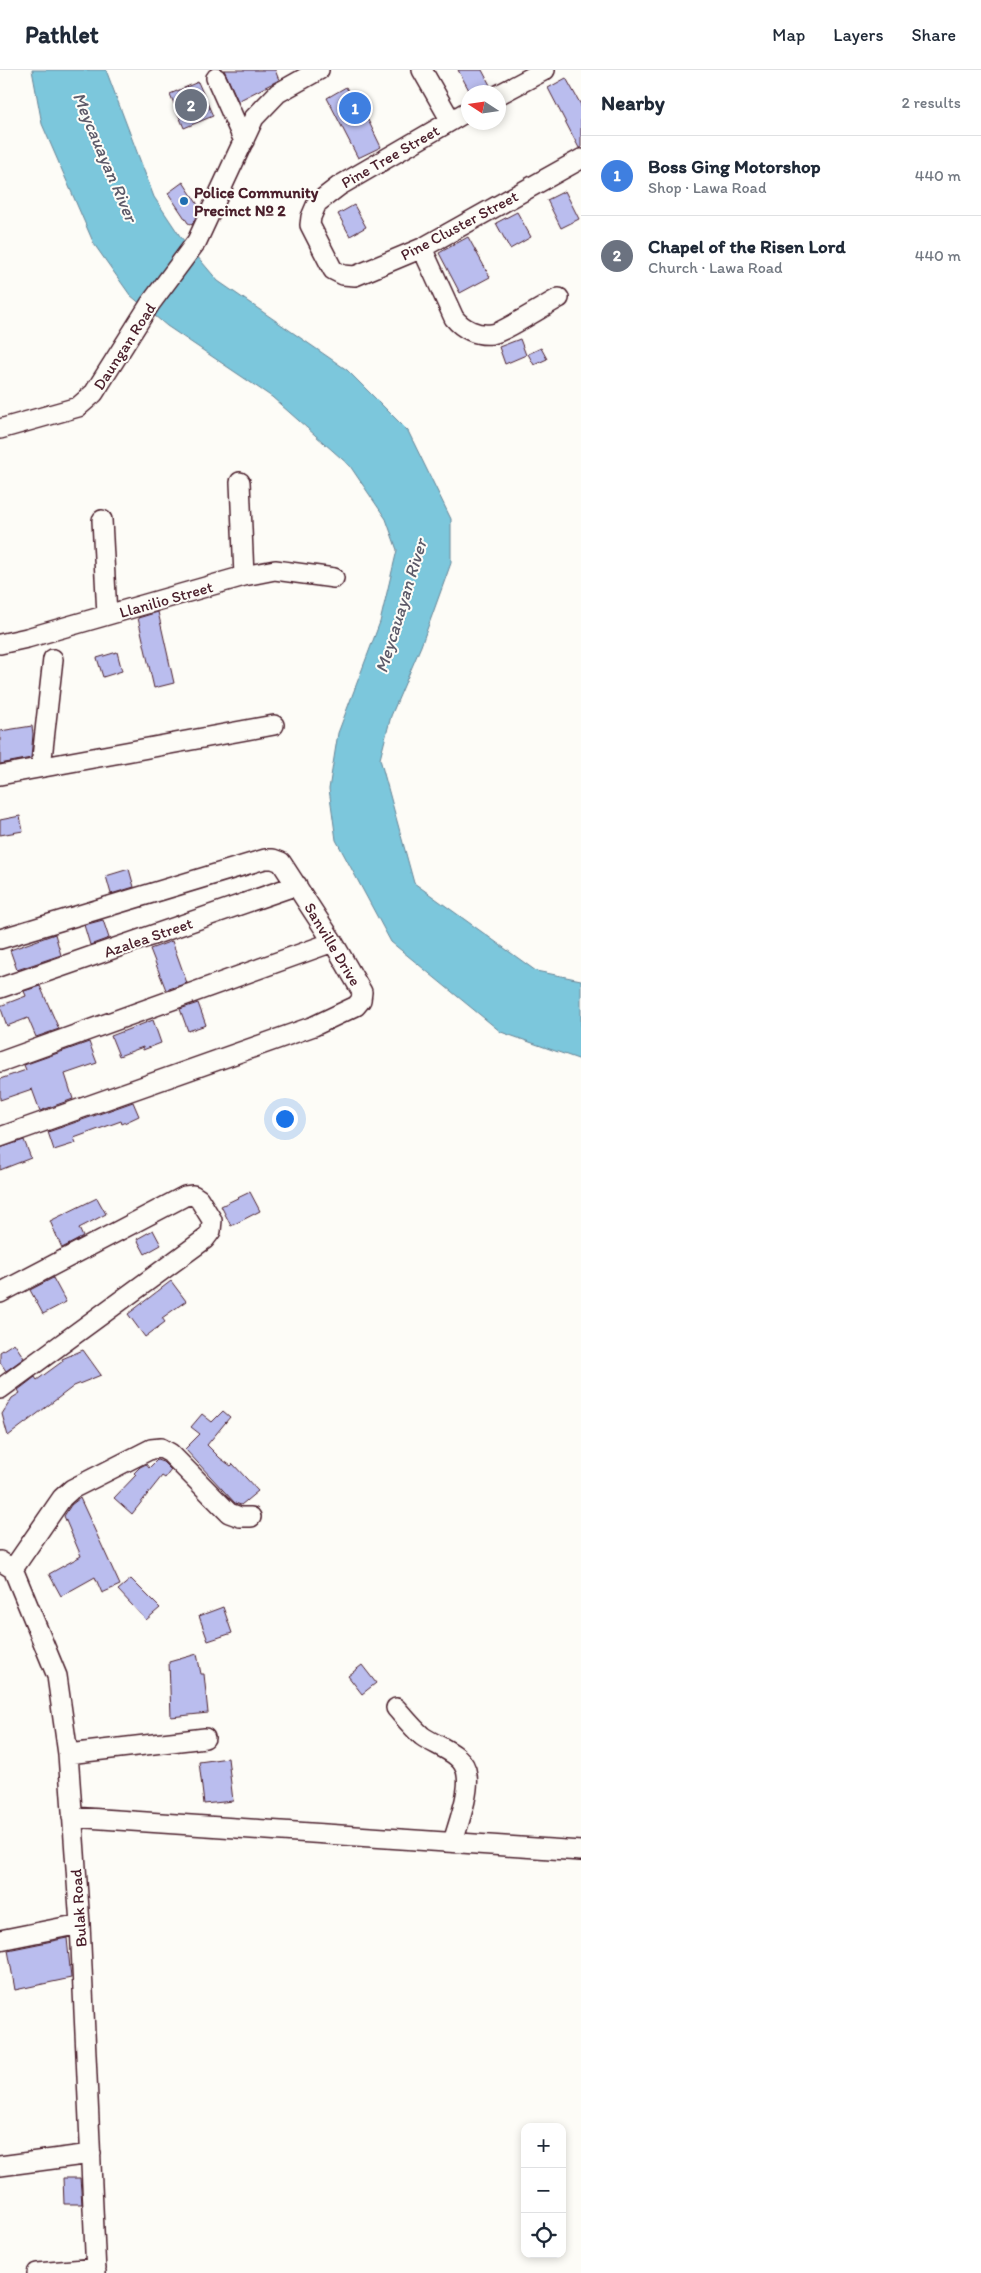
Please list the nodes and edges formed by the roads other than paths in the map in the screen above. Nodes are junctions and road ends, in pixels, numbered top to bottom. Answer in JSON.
{"nodes":[{"id":1,"x":319,"y":70,"type":"edge"},
{"id":2,"x":422,"y":70,"type":"edge"},
{"id":3,"x":545,"y":70,"type":"edge"},
{"id":4,"x":216,"y":78,"type":"dead end"},
{"id":5,"x":506,"y":91,"type":"edge"},
{"id":6,"x":461,"y":115,"type":"edge"},
{"id":7,"x":451,"y":121,"type":"junction"},
{"id":8,"x":244,"y":141,"type":"junction"},
{"id":9,"x":581,"y":159,"type":"edge"},
{"id":10,"x":422,"y":248,"type":"junction"},
{"id":11,"x":333,"y":270,"type":"joint"},
{"id":12,"x":559,"y":298,"type":"dead end"},
{"id":13,"x":0,"y":429,"type":"edge"},
{"id":14,"x":240,"y":482,"type":"dead end"},
{"id":15,"x":102,"y":520,"type":"dead end"},
{"id":16,"x":244,"y":576,"type":"junction"},
{"id":17,"x":334,"y":578,"type":"dead end"},
{"id":18,"x":107,"y":615,"type":"junction"},
{"id":19,"x":0,"y":644,"type":"edge"},
{"id":20,"x":54,"y":659,"type":"dead end"},
{"id":21,"x":274,"y":725,"type":"dead end"},
{"id":22,"x":40,"y":767,"type":"junction"},
{"id":23,"x":0,"y":775,"type":"edge"},
{"id":24,"x":297,"y":885,"type":"junction"},
{"id":25,"x":0,"y":939,"type":"edge"},
{"id":26,"x":333,"y":942,"type":"junction"},
{"id":27,"x":0,"y":988,"type":"edge"},
{"id":28,"x":0,"y":1062,"type":"edge"},
{"id":29,"x":0,"y":1136,"type":"edge"},
{"id":30,"x":0,"y":1293,"type":"edge"},
{"id":31,"x":0,"y":1389,"type":"edge"},
{"id":32,"x":251,"y":1517,"type":"dead end"},
{"id":33,"x":7,"y":1565,"type":"edge"},
{"id":34,"x":396,"y":1708,"type":"dead end"},
{"id":35,"x":204,"y":1738,"type":"dead end"},
{"id":36,"x":68,"y":1754,"type":"junction"},
{"id":37,"x":72,"y":1821,"type":"junction"},
{"id":38,"x":453,"y":1842,"type":"junction"},
{"id":39,"x":581,"y":1851,"type":"edge"},
{"id":40,"x":581,"y":1862,"type":"edge"},
{"id":41,"x":80,"y":1924,"type":"junction"},
{"id":42,"x":0,"y":1940,"type":"edge"},
{"id":43,"x":91,"y":2154,"type":"junction"},
{"id":44,"x":0,"y":2166,"type":"edge"},
{"id":45,"x":96,"y":2270,"type":"edge"},
{"id":46,"x":37,"y":2273,"type":"edge"}],
"edges":[{"from":1,"to":8,"type":"street","name":"Daungan Road"},
{"from":2,"to":7,"type":"street","name":"Pine Tree Street"},
{"from":3,"to":5,"type":"street"},
{"from":4,"to":8,"type":"street"},
{"from":6,"to":7,"type":"street","name":"Pine Tree Street"},
{"from":7,"to":11,"type":"street","name":"Pine Tree Street"},
{"from":8,"to":13,"type":"street","name":"Daungan Road"},
{"from":9,"to":10,"type":"street","name":"Pine Cluster Street"},
{"from":10,"to":11,"type":"street","name":"Pine Cluster Street"},
{"from":10,"to":12,"type":"street"},
{"from":14,"to":16,"type":"street"},
{"from":15,"to":18,"type":"street"},
{"from":16,"to":17,"type":"street","name":"Llanilio Street"},
{"from":16,"to":18,"type":"street","name":"Llanilio Street"},
{"from":18,"to":19,"type":"street","name":"Llanilio Street"},
{"from":20,"to":22,"type":"street"},
{"from":21,"to":22,"type":"street"},
{"from":22,"to":23,"type":"street"},
{"from":24,"to":25,"type":"street","name":"Sanville Drive"},
{"from":24,"to":26,"type":"street","name":"Sanville Drive"},
{"from":24,"to":27,"type":"street","name":"Azalea Street"},
{"from":26,"to":28,"type":"street"},
{"from":26,"to":29,"type":"street","name":"Sanville Drive"},
{"from":30,"to":31,"type":"street"},
{"from":32,"to":33,"type":"street"},
{"from":33,"to":36,"type":"street","name":"Bulak Road"},
{"from":34,"to":38,"type":"street"},
{"from":35,"to":36,"type":"street"},
{"from":36,"to":37,"type":"street","name":"Bulak Road"},
{"from":37,"to":38,"type":"street"},
{"from":37,"to":40,"type":"street"},
{"from":37,"to":41,"type":"street","name":"Bulak Road"},
{"from":38,"to":39,"type":"street"},
{"from":41,"to":42,"type":"street"},
{"from":41,"to":43,"type":"street","name":"Bulak Road"},
{"from":43,"to":44,"type":"street"},
{"from":43,"to":45,"type":"street","name":"Bulak Road"},
{"from":45,"to":46,"type":"street"}]}
